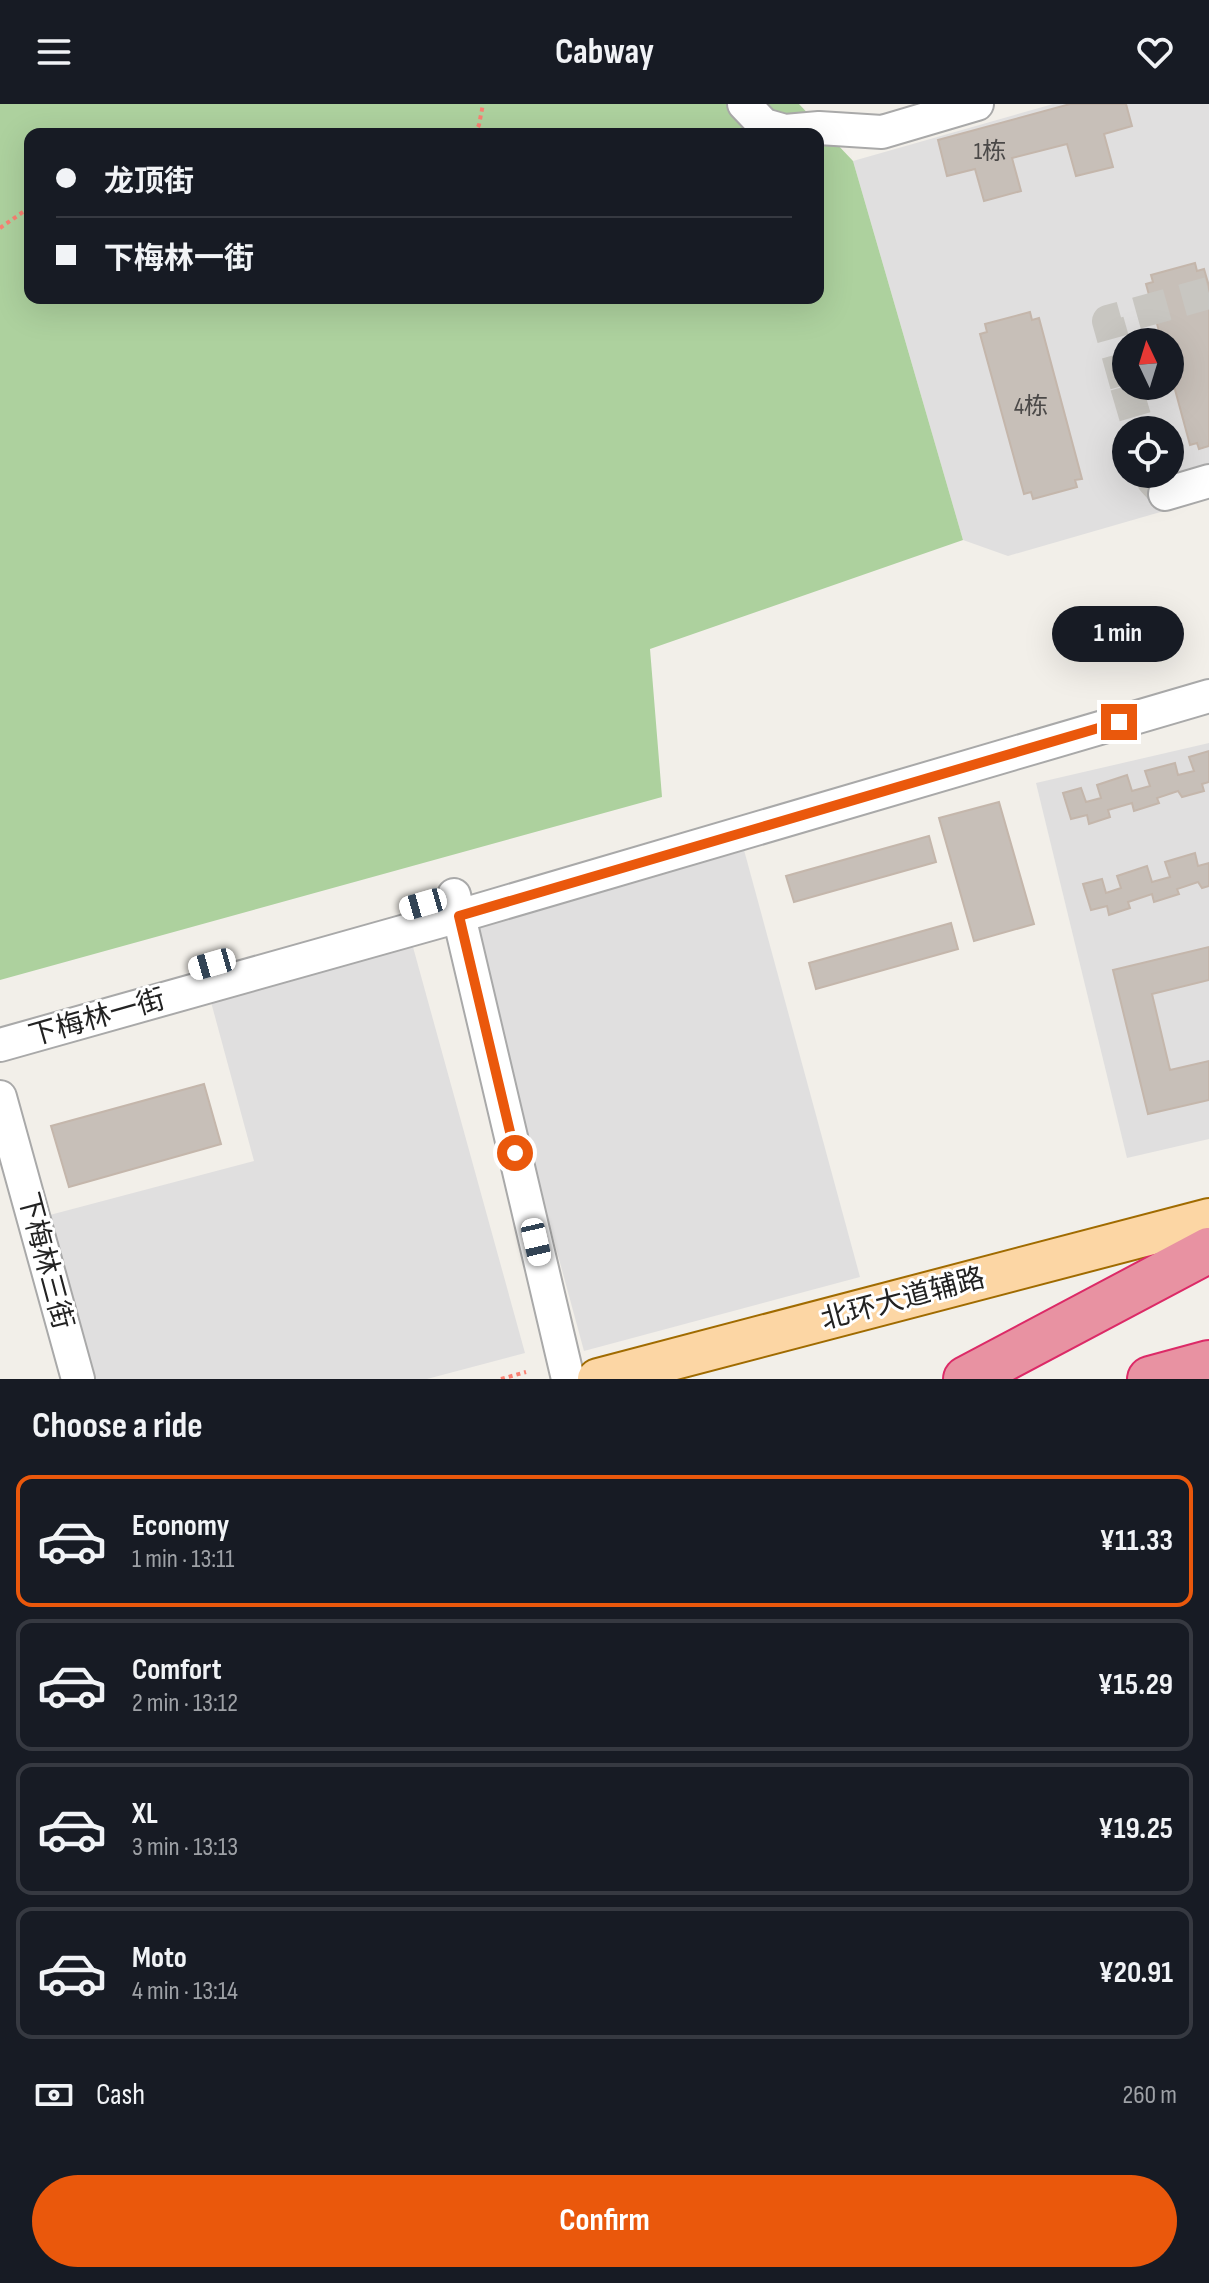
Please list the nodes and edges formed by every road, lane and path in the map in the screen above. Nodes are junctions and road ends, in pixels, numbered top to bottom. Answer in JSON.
{"nodes":[{"id":1,"x":483,"y":104,"type":"edge"},
{"id":2,"x":977,"y":104,"type":"edge"},
{"id":3,"x":754,"y":115,"type":"edge"},
{"id":4,"x":477,"y":128,"type":"edge"},
{"id":5,"x":779,"y":128,"type":"edge"},
{"id":6,"x":824,"y":128,"type":"edge"},
{"id":7,"x":24,"y":211,"type":"edge"},
{"id":8,"x":0,"y":228,"type":"edge"},
{"id":9,"x":1209,"y":481,"type":"edge"},
{"id":10,"x":1165,"y":494,"type":"dead end"},
{"id":11,"x":1209,"y":678,"type":"edge"},
{"id":12,"x":1209,"y":696,"type":"edge"},
{"id":13,"x":456,"y":905,"type":"junction"},
{"id":14,"x":0,"y":1024,"type":"edge"},
{"id":15,"x":0,"y":1045,"type":"edge"},
{"id":16,"x":0,"y":1097,"type":"edge"},
{"id":17,"x":0,"y":1178,"type":"edge"},
{"id":18,"x":1209,"y":1219,"type":"edge"},
{"id":19,"x":1209,"y":1250,"type":"edge"},
{"id":20,"x":1209,"y":1363,"type":"edge"},
{"id":21,"x":526,"y":1372,"type":"dead end"},
{"id":22,"x":56,"y":1379,"type":"edge"},
{"id":23,"x":78,"y":1379,"type":"edge"},
{"id":24,"x":501,"y":1379,"type":"edge"},
{"id":25,"x":568,"y":1379,"type":"edge"},
{"id":26,"x":598,"y":1379,"type":"edge"},
{"id":27,"x":966,"y":1379,"type":"edge"},
{"id":28,"x":1150,"y":1379,"type":"edge"}],
"edges":[{"from":1,"to":4,"type":"path"},
{"from":2,"to":6,"type":"street"},
{"from":3,"to":5,"type":"street"},
{"from":7,"to":8,"type":"path"},
{"from":9,"to":10,"type":"street"},
{"from":11,"to":13,"type":"street","name":"下梅林一街"},
{"from":12,"to":13,"type":"street","name":"下梅林一街"},
{"from":13,"to":14,"type":"street","name":"下梅林一街"},
{"from":13,"to":15,"type":"street","name":"下梅林一街"},
{"from":13,"to":25,"type":"street"},
{"from":16,"to":23,"type":"street","name":"下梅林三街"},
{"from":17,"to":22,"type":"street","name":"下梅林三街"},
{"from":18,"to":26,"type":"main road","name":"北环大道辅路"},
{"from":19,"to":27,"type":"highway"},
{"from":20,"to":28,"type":"highway"},
{"from":21,"to":24,"type":"path"}]}
